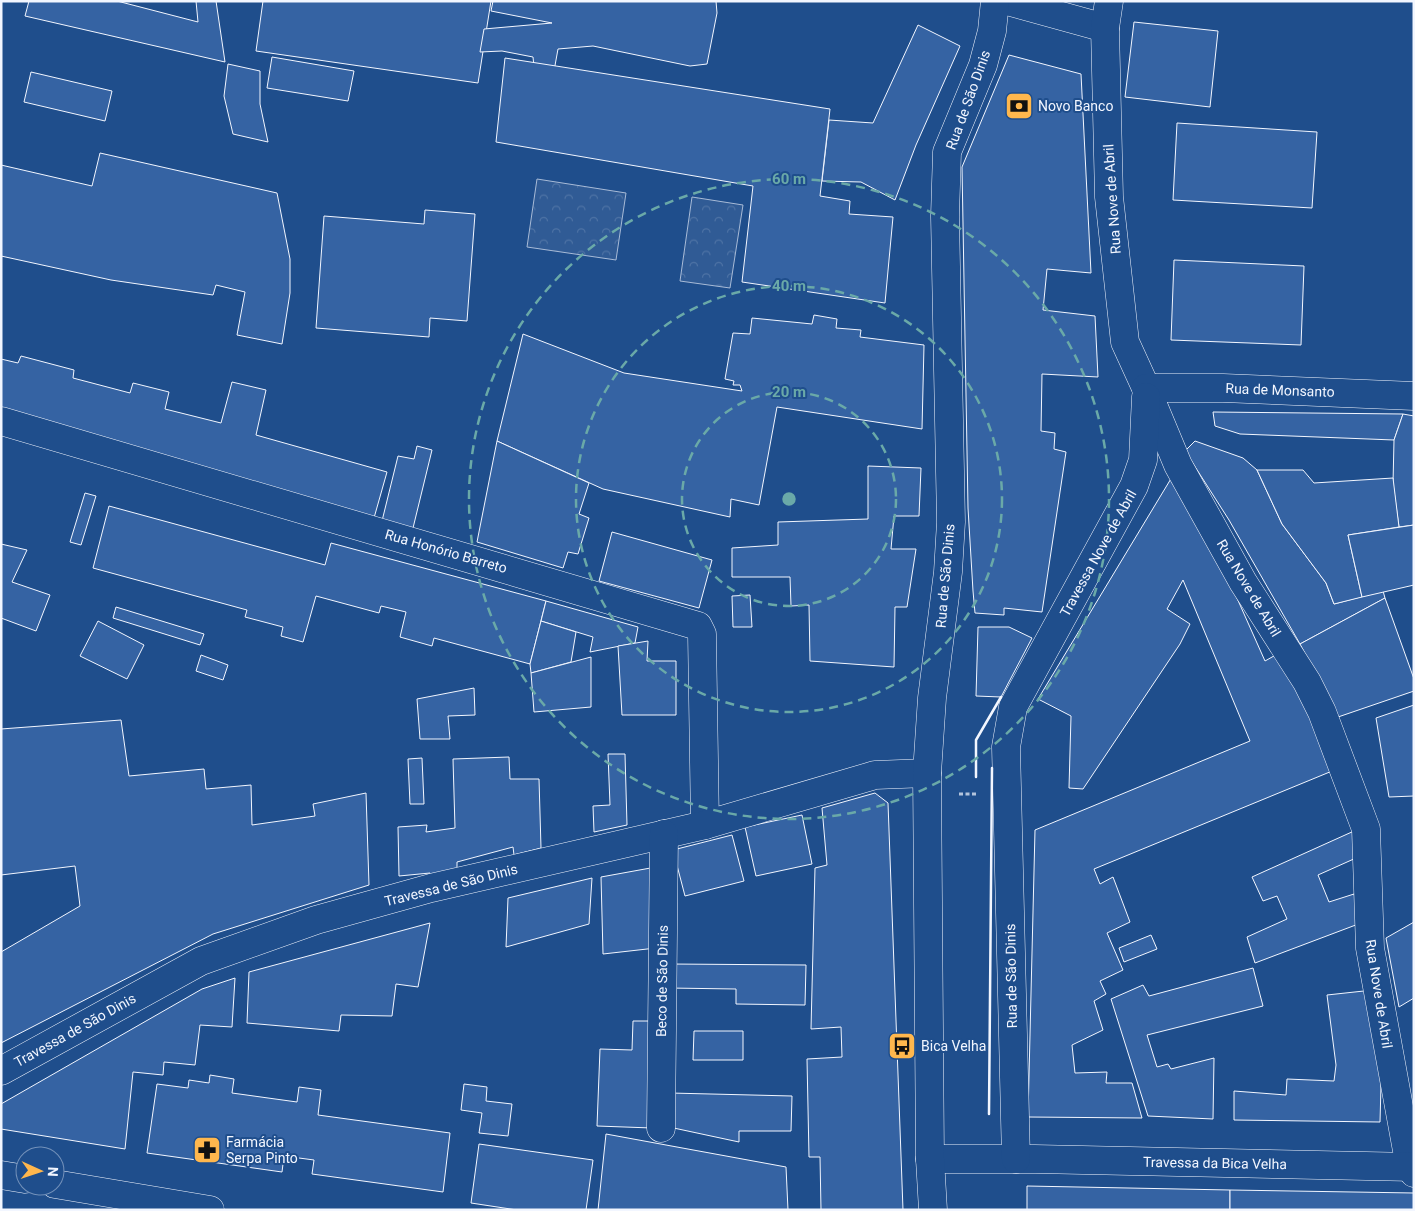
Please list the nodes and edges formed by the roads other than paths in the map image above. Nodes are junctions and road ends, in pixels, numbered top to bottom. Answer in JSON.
{"nodes":[{"id":1,"x":995,"y":1,"type":"edge"},
{"id":2,"x":1007,"y":1,"type":"edge"},
{"id":3,"x":1109,"y":1,"type":"edge"},
{"id":4,"x":1105,"y":28,"type":"junction"},
{"id":5,"x":1146,"y":388,"type":"junction"},
{"id":6,"x":1414,"y":396,"type":"edge"},
{"id":7,"x":1,"y":421,"type":"edge"},
{"id":8,"x":1013,"y":707,"type":"joint"},
{"id":9,"x":927,"y":773,"type":"junction"},
{"id":10,"x":705,"y":825,"type":"junction"},
{"id":11,"x":664,"y":834,"type":"junction"},
{"id":12,"x":1,"y":1071,"type":"edge"},
{"id":13,"x":661,"y":1128,"type":"dead end"},
{"id":14,"x":930,"y":1159,"type":"junction"},
{"id":15,"x":1016,"y":1159,"type":"junction"},
{"id":16,"x":1413,"y":1169,"type":"edge"},
{"id":17,"x":1,"y":1175,"type":"edge"},
{"id":18,"x":15,"y":1177,"type":"edge"},
{"id":19,"x":65,"y":1186,"type":"edge"},
{"id":20,"x":210,"y":1210,"type":"edge"},
{"id":21,"x":933,"y":1210,"type":"edge"}],
"edges":[{"from":1,"to":9,"type":"street","name":"Rua de São Dinis"},
{"from":2,"to":4,"type":"street"},
{"from":3,"to":4,"type":"street","name":"Rua Nove de Abril"},
{"from":4,"to":5,"type":"street","name":"Rua Nove de Abril"},
{"from":5,"to":6,"type":"street","name":"Rua de Monsanto"},
{"from":5,"to":8,"type":"street","name":"Travessa Nove de Abril"},
{"from":5,"to":16,"type":"street","name":"Rua Nove de Abril"},
{"from":7,"to":10,"type":"street","name":"Rua Honório Barreto"},
{"from":8,"to":15,"type":"street","name":"Rua de São Dinis"},
{"from":9,"to":10,"type":"street","name":"Travessa de São Dinis"},
{"from":9,"to":14,"type":"street","name":"Rua de São Dinis"},
{"from":10,"to":11,"type":"street","name":"Travessa de São Dinis"},
{"from":11,"to":12,"type":"street","name":"Travessa de São Dinis"},
{"from":11,"to":13,"type":"street","name":"Beco de São Dinis"},
{"from":14,"to":15,"type":"street"},
{"from":14,"to":21,"type":"street","name":"Rua de São Dinis"},
{"from":15,"to":16,"type":"street","name":"Travessa da Bica Velha"},
{"from":17,"to":18,"type":"street"},
{"from":19,"to":20,"type":"street"}]}
